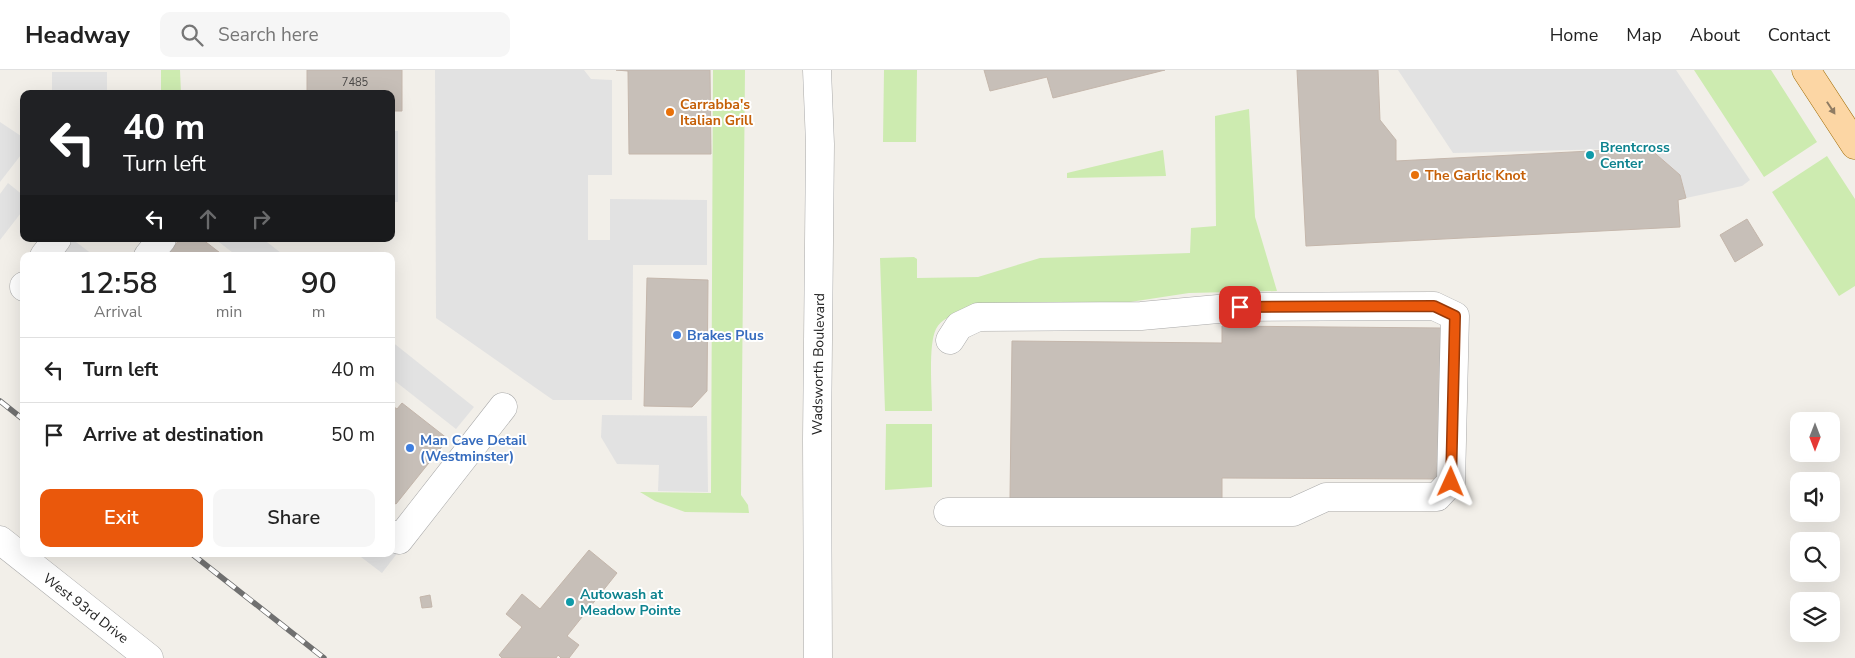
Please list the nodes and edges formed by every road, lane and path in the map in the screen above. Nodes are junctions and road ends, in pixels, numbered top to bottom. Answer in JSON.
{"nodes":[{"id":1,"x":818,"y":70,"type":"edge"},
{"id":2,"x":1806,"y":70,"type":"edge"},
{"id":3,"x":1855,"y":145,"type":"edge"},
{"id":4,"x":55,"y":242,"type":"edge"},
{"id":5,"x":160,"y":242,"type":"edge"},
{"id":6,"x":47,"y":252,"type":"edge"},
{"id":7,"x":151,"y":252,"type":"edge"},
{"id":8,"x":950,"y":340,"type":"dead end"},
{"id":9,"x":503,"y":407,"type":"dead end"},
{"id":10,"x":948,"y":512,"type":"dead end"},
{"id":11,"x":395,"y":537,"type":"edge"},
{"id":12,"x":0,"y":540,"type":"edge"},
{"id":13,"x":20,"y":556,"type":"edge"},
{"id":14,"x":21,"y":557,"type":"edge"},
{"id":15,"x":149,"y":658,"type":"edge"},
{"id":16,"x":818,"y":658,"type":"edge"}],
"edges":[{"from":1,"to":16,"type":"street","name":"Wadsworth Boulevard"},
{"from":2,"to":3,"type":"main road","one_way":true},
{"from":4,"to":6,"type":"street"},
{"from":5,"to":7,"type":"street"},
{"from":8,"to":10,"type":"street"},
{"from":9,"to":11,"type":"street"},
{"from":12,"to":13,"type":"street","name":"West 93rd Drive"},
{"from":14,"to":15,"type":"street","name":"West 93rd Drive"}]}
